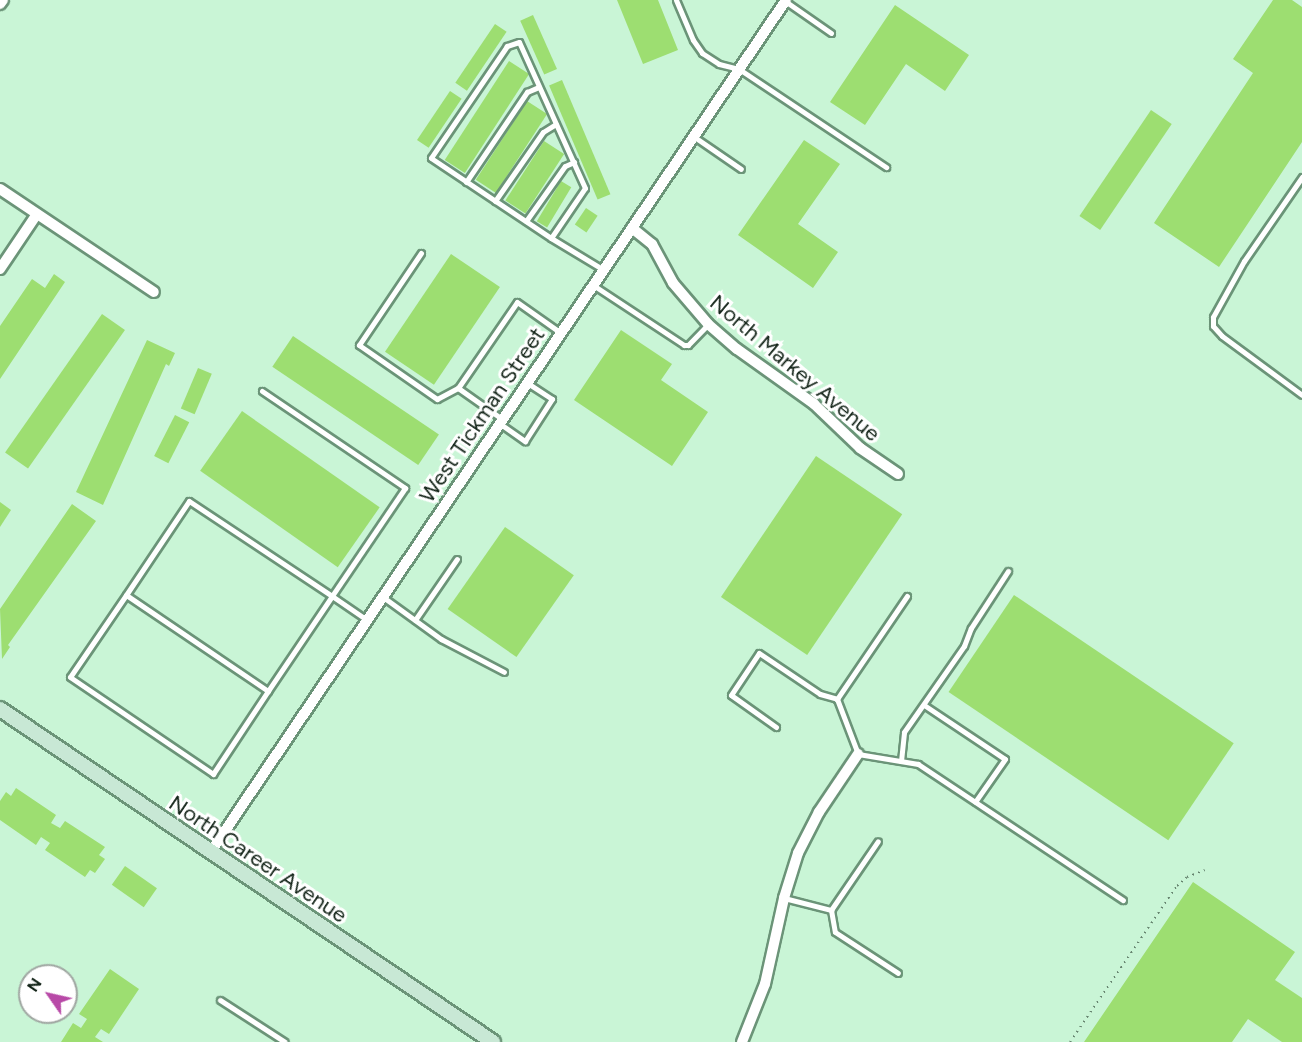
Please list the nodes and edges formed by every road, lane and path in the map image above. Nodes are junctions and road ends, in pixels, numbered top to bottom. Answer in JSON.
{"nodes":[{"id":1,"x":3,"y":0,"type":"edge"},
{"id":2,"x":676,"y":0,"type":"edge"},
{"id":3,"x":785,"y":1,"type":"edge"},
{"id":4,"x":0,"y":4,"type":"edge"},
{"id":5,"x":831,"y":33,"type":"dead end"},
{"id":6,"x":739,"y":69,"type":"junction"},
{"id":7,"x":539,"y":87,"type":"junction"},
{"id":8,"x":556,"y":124,"type":"junction"},
{"id":9,"x":693,"y":136,"type":"junction"},
{"id":10,"x":574,"y":162,"type":"junction"},
{"id":11,"x":886,"y":167,"type":"dead end"},
{"id":12,"x":741,"y":170,"type":"dead end"},
{"id":13,"x":1302,"y":177,"type":"edge"},
{"id":14,"x":466,"y":182,"type":"junction"},
{"id":15,"x":0,"y":189,"type":"edge"},
{"id":16,"x":495,"y":201,"type":"junction"},
{"id":17,"x":37,"y":214,"type":"junction"},
{"id":18,"x":526,"y":221,"type":"junction"},
{"id":19,"x":632,"y":228,"type":"junction"},
{"id":20,"x":552,"y":238,"type":"junction"},
{"id":21,"x":421,"y":253,"type":"dead end"},
{"id":22,"x":0,"y":269,"type":"edge"},
{"id":23,"x":604,"y":270,"type":"junction"},
{"id":24,"x":593,"y":285,"type":"junction"},
{"id":25,"x":154,"y":292,"type":"dead end"},
{"id":26,"x":708,"y":324,"type":"junction"},
{"id":27,"x":561,"y":333,"type":"junction"},
{"id":28,"x":527,"y":383,"type":"junction"},
{"id":29,"x":458,"y":388,"type":"junction"},
{"id":30,"x":262,"y":392,"type":"dead end"},
{"id":31,"x":1302,"y":395,"type":"edge"},
{"id":32,"x":501,"y":421,"type":"junction"},
{"id":33,"x":898,"y":474,"type":"dead end"},
{"id":34,"x":457,"y":559,"type":"dead end"},
{"id":35,"x":1008,"y":571,"type":"dead end"},
{"id":36,"x":126,"y":595,"type":"junction"},
{"id":37,"x":907,"y":596,"type":"dead end"},
{"id":38,"x":332,"y":597,"type":"junction"},
{"id":39,"x":383,"y":597,"type":"junction"},
{"id":40,"x":367,"y":620,"type":"junction"},
{"id":41,"x":415,"y":620,"type":"junction"},
{"id":42,"x":504,"y":672,"type":"dead end"},
{"id":43,"x":268,"y":691,"type":"junction"},
{"id":44,"x":837,"y":699,"type":"junction"},
{"id":45,"x":924,"y":705,"type":"junction"},
{"id":46,"x":0,"y":709,"type":"edge"},
{"id":47,"x":776,"y":727,"type":"dead end"},
{"id":48,"x":858,"y":754,"type":"junction"},
{"id":49,"x":901,"y":761,"type":"junction"},
{"id":50,"x":975,"y":802,"type":"junction"},
{"id":51,"x":878,"y":841,"type":"dead end"},
{"id":52,"x":210,"y":853,"type":"junction"},
{"id":53,"x":1205,"y":870,"type":"dead end"},
{"id":54,"x":784,"y":898,"type":"junction"},
{"id":55,"x":1123,"y":900,"type":"dead end"},
{"id":56,"x":831,"y":910,"type":"junction"},
{"id":57,"x":898,"y":973,"type":"dead end"},
{"id":58,"x":220,"y":1000,"type":"dead end"},
{"id":59,"x":285,"y":1042,"type":"edge"},
{"id":60,"x":493,"y":1042,"type":"edge"},
{"id":61,"x":742,"y":1042,"type":"edge"},
{"id":62,"x":1070,"y":1042,"type":"edge"}],
"edges":[{"from":1,"to":4,"type":"street"},
{"from":2,"to":6,"type":"lane"},
{"from":3,"to":5,"type":"lane"},
{"from":3,"to":6,"type":"street","name":"West Tickman Street"},
{"from":6,"to":9,"type":"street","name":"West Tickman Street"},
{"from":6,"to":11,"type":"lane"},
{"from":7,"to":8,"type":"lane"},
{"from":7,"to":14,"type":"lane"},
{"from":7,"to":14,"type":"lane"},
{"from":8,"to":10,"type":"lane"},
{"from":8,"to":16,"type":"lane"},
{"from":9,"to":12,"type":"lane"},
{"from":9,"to":19,"type":"street","name":"West Tickman Street"},
{"from":10,"to":18,"type":"lane"},
{"from":10,"to":20,"type":"lane"},
{"from":13,"to":31,"type":"lane"},
{"from":14,"to":16,"type":"lane"},
{"from":15,"to":17,"type":"street"},
{"from":16,"to":18,"type":"lane"},
{"from":17,"to":22,"type":"street"},
{"from":17,"to":25,"type":"street"},
{"from":18,"to":20,"type":"lane"},
{"from":19,"to":23,"type":"street","name":"West Tickman Street"},
{"from":19,"to":26,"type":"street","name":"North Markey Avenue"},
{"from":20,"to":23,"type":"lane"},
{"from":21,"to":29,"type":"lane"},
{"from":23,"to":24,"type":"street","name":"West Tickman Street"},
{"from":24,"to":26,"type":"lane"},
{"from":24,"to":27,"type":"street","name":"West Tickman Street"},
{"from":26,"to":33,"type":"street","name":"North Markey Avenue"},
{"from":27,"to":28,"type":"street","name":"West Tickman Street"},
{"from":27,"to":29,"type":"lane"},
{"from":28,"to":32,"type":"street","name":"West Tickman Street"},
{"from":28,"to":32,"type":"lane"},
{"from":29,"to":32,"type":"lane"},
{"from":30,"to":38,"type":"lane"},
{"from":32,"to":39,"type":"street","name":"West Tickman Street"},
{"from":34,"to":41,"type":"lane"},
{"from":35,"to":45,"type":"lane"},
{"from":36,"to":38,"type":"lane"},
{"from":36,"to":43,"type":"lane"},
{"from":36,"to":43,"type":"lane"},
{"from":37,"to":44,"type":"lane"},
{"from":38,"to":40,"type":"lane"},
{"from":38,"to":43,"type":"lane"},
{"from":39,"to":40,"type":"street","name":"West Tickman Street"},
{"from":39,"to":41,"type":"lane"},
{"from":40,"to":52,"type":"street","name":"West Tickman Street"},
{"from":41,"to":42,"type":"lane"},
{"from":44,"to":47,"type":"lane"},
{"from":44,"to":48,"type":"lane"},
{"from":45,"to":49,"type":"lane"},
{"from":45,"to":50,"type":"lane"},
{"from":46,"to":52,"type":"street","name":"North Career Avenue"},
{"from":48,"to":49,"type":"lane"},
{"from":48,"to":54,"type":"street"},
{"from":49,"to":50,"type":"lane"},
{"from":50,"to":55,"type":"lane"},
{"from":51,"to":56,"type":"lane"},
{"from":52,"to":60,"type":"street","name":"North Career Avenue"},
{"from":53,"to":62,"type":"path"},
{"from":54,"to":56,"type":"lane"},
{"from":54,"to":61,"type":"street"},
{"from":56,"to":57,"type":"lane"},
{"from":58,"to":59,"type":"lane"}]}
